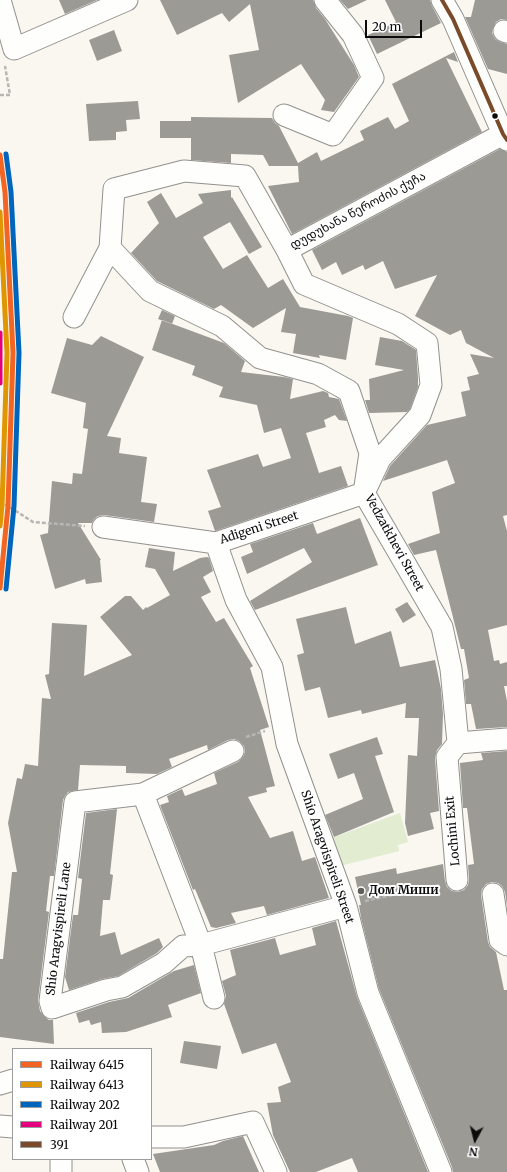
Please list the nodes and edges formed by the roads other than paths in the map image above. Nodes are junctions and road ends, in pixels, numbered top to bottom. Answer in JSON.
{"nodes":[{"id":1,"x":0,"y":0,"type":"edge"},
{"id":2,"x":127,"y":0,"type":"edge"},
{"id":3,"x":325,"y":0,"type":"edge"},
{"id":4,"x":442,"y":0,"type":"edge"},
{"id":5,"x":284,"y":115,"type":"dead end"},
{"id":6,"x":505,"y":137,"type":"edge"},
{"id":7,"x":110,"y":248,"type":"junction"},
{"id":8,"x":287,"y":250,"type":"junction"},
{"id":9,"x":74,"y":317,"type":"dead end"},
{"id":10,"x":364,"y":493,"type":"junction"},
{"id":11,"x":103,"y":527,"type":"dead end"},
{"id":12,"x":216,"y":543,"type":"junction"},
{"id":13,"x":507,"y":739,"type":"edge"},
{"id":14,"x":458,"y":744,"type":"junction"},
{"id":15,"x":233,"y":751,"type":"dead end"},
{"id":16,"x":143,"y":794,"type":"junction"},
{"id":17,"x":456,"y":880,"type":"road end"},
{"id":18,"x":493,"y":894,"type":"dead end"},
{"id":19,"x":346,"y":906,"type":"junction"},
{"id":20,"x":201,"y":945,"type":"junction"},
{"id":21,"x":507,"y":945,"type":"edge"},
{"id":22,"x":214,"y":998,"type":"dead end"},
{"id":23,"x":12,"y":1080,"type":"edge"},
{"id":24,"x":0,"y":1084,"type":"edge"},
{"id":25,"x":0,"y":1126,"type":"edge"},
{"id":26,"x":12,"y":1127,"type":"edge"},
{"id":27,"x":152,"y":1137,"type":"edge"},
{"id":28,"x":61,"y":1160,"type":"edge"},
{"id":29,"x":133,"y":1160,"type":"edge"},
{"id":30,"x":61,"y":1172,"type":"edge"},
{"id":31,"x":138,"y":1172,"type":"edge"},
{"id":32,"x":276,"y":1172,"type":"edge"},
{"id":33,"x":441,"y":1172,"type":"edge"}],
"edges":[{"from":1,"to":2,"type":"street"},
{"from":3,"to":5,"type":"street"},
{"from":4,"to":6,"type":"street"},
{"from":6,"to":8,"type":"street","name":"დუდუხანა წეროძის ქუჩა"},
{"from":7,"to":8,"type":"street","name":"დუდუხანა წეროძის ქუჩა"},
{"from":7,"to":9,"type":"street"},
{"from":7,"to":10,"type":"street","name":"Vedzatkhevi Street"},
{"from":8,"to":10,"type":"street"},
{"from":10,"to":12,"type":"street","name":"Adigeni Street"},
{"from":10,"to":14,"type":"street","name":"Vedzatkhevi Street"},
{"from":11,"to":12,"type":"street","name":"Adigeni Street"},
{"from":12,"to":19,"type":"street","name":"Shio Aragvispireli Street"},
{"from":13,"to":14,"type":"street"},
{"from":14,"to":17,"type":"street","name":"Lochini Exit"},
{"from":15,"to":16,"type":"street","name":"Shio Aragvispireli Lane"},
{"from":16,"to":20,"type":"street"},
{"from":16,"to":20,"type":"street","name":"Shio Aragvispireli Lane"},
{"from":18,"to":21,"type":"street"},
{"from":19,"to":20,"type":"street","name":"Shio Aragvispireli Lane"},
{"from":19,"to":33,"type":"street","name":"Shio Aragvispireli Street"},
{"from":20,"to":22,"type":"street"},
{"from":23,"to":24,"type":"street"},
{"from":25,"to":26,"type":"street"},
{"from":27,"to":32,"type":"street"},
{"from":28,"to":30,"type":"street"},
{"from":29,"to":31,"type":"street"}]}
